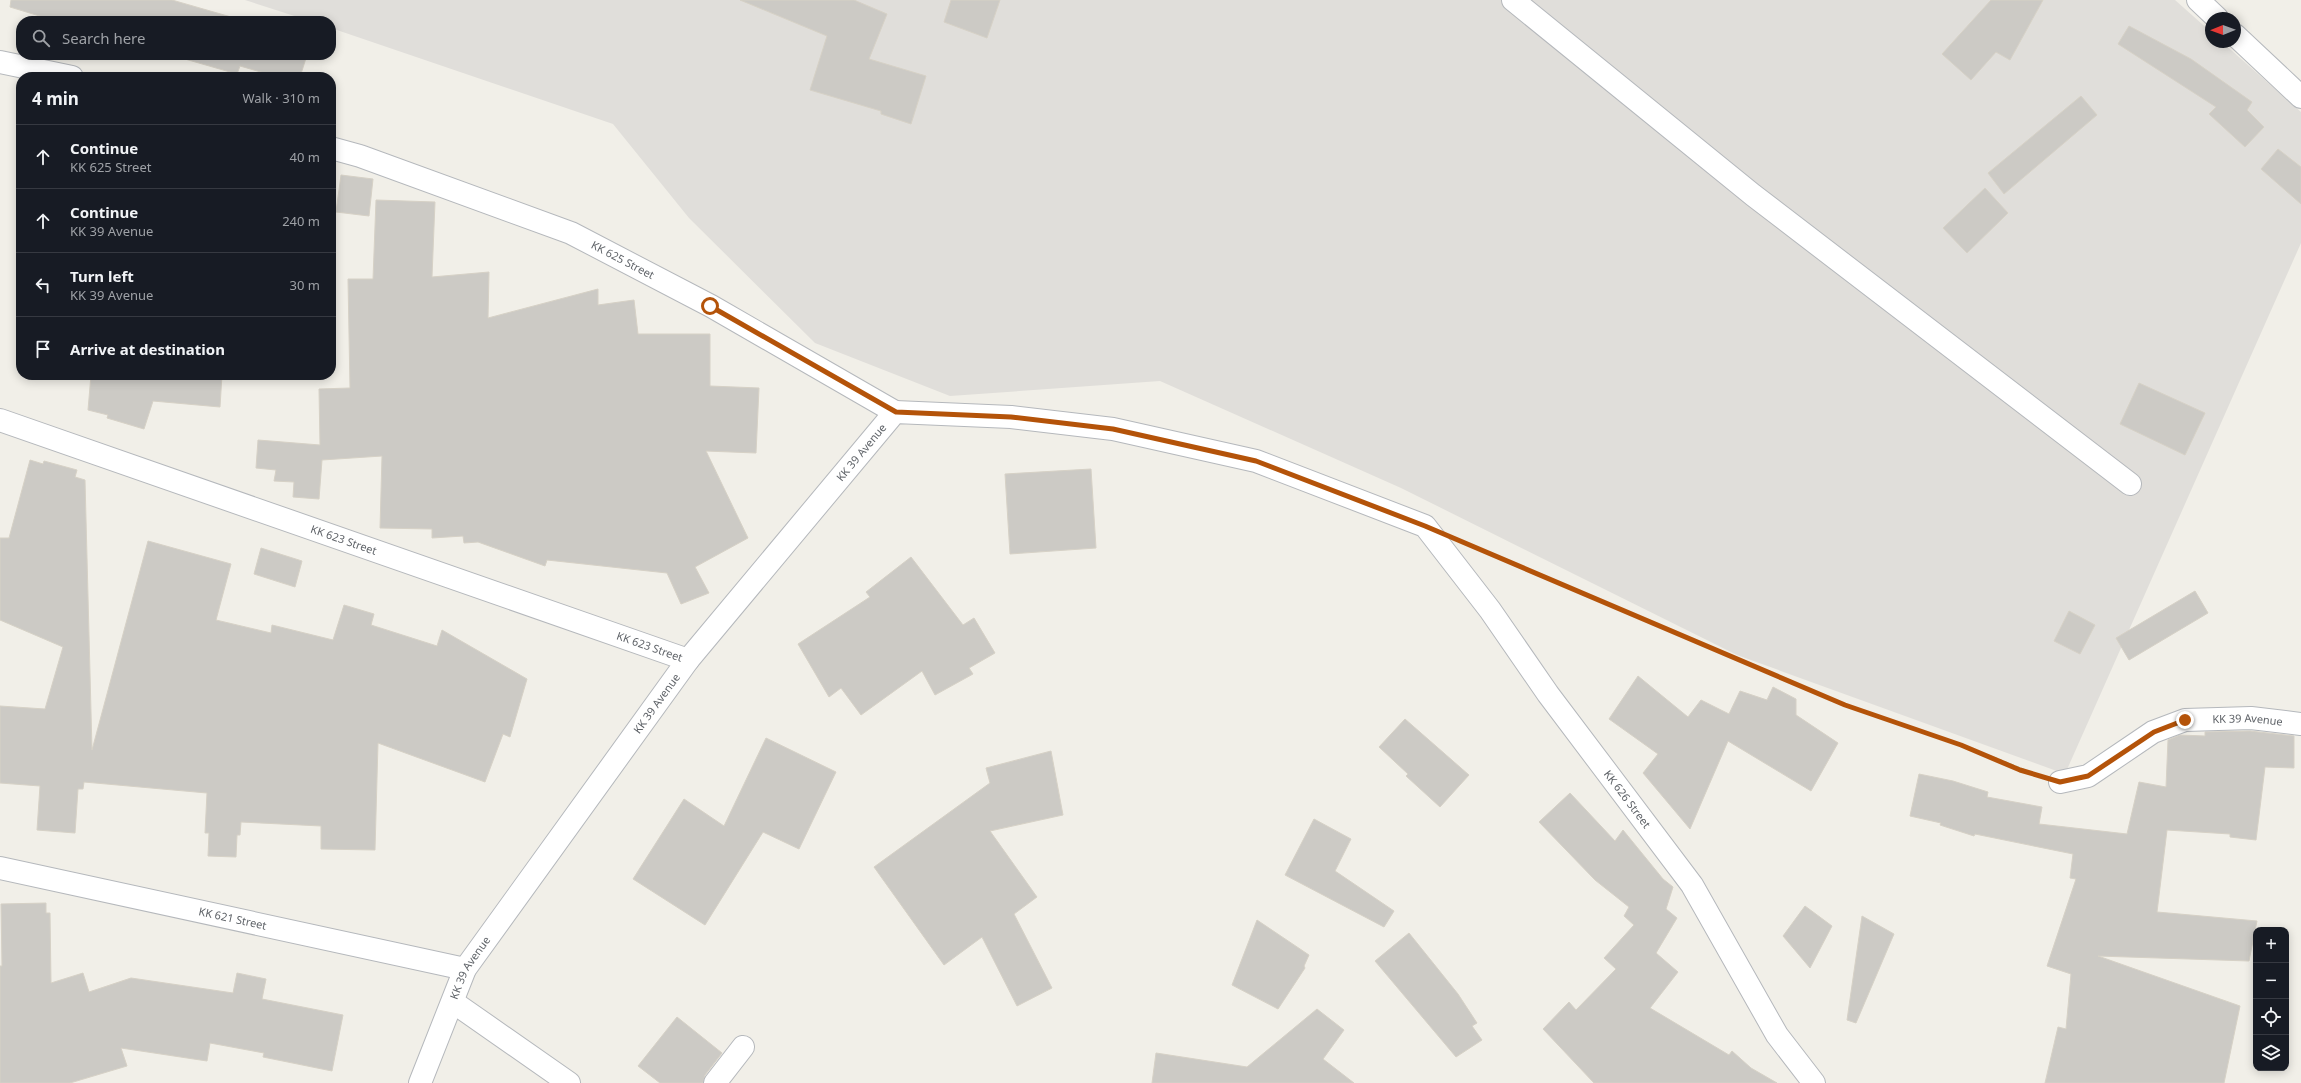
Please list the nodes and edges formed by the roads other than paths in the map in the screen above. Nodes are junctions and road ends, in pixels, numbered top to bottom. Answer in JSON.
{"nodes":[{"id":1,"x":1513,"y":0,"type":"edge"},
{"id":2,"x":2198,"y":0,"type":"edge"},
{"id":3,"x":2211,"y":12,"type":"edge"},
{"id":4,"x":2241,"y":41,"type":"edge"},
{"id":5,"x":0,"y":62,"type":"edge"},
{"id":6,"x":48,"y":72,"type":"edge"},
{"id":7,"x":2301,"y":97,"type":"edge"},
{"id":8,"x":336,"y":149,"type":"edge"},
{"id":9,"x":896,"y":412,"type":"junction"},
{"id":10,"x":0,"y":420,"type":"edge"},
{"id":11,"x":2130,"y":484,"type":"dead end"},
{"id":12,"x":688,"y":660,"type":"junction"},
{"id":13,"x":2301,"y":724,"type":"edge"},
{"id":14,"x":2060,"y":782,"type":"road end"},
{"id":15,"x":0,"y":868,"type":"edge"},
{"id":16,"x":465,"y":969,"type":"junction"},
{"id":17,"x":453,"y":1002,"type":"junction"},
{"id":18,"x":743,"y":1047,"type":"dead end"},
{"id":19,"x":420,"y":1083,"type":"edge"},
{"id":20,"x":569,"y":1083,"type":"edge"},
{"id":21,"x":715,"y":1083,"type":"edge"},
{"id":22,"x":1814,"y":1083,"type":"edge"}],
"edges":[{"from":1,"to":11,"type":"street"},
{"from":2,"to":3,"type":"street"},
{"from":4,"to":7,"type":"street"},
{"from":5,"to":6,"type":"street"},
{"from":8,"to":9,"type":"street","name":"KK 625 Street"},
{"from":9,"to":12,"type":"street","name":"KK 39 Avenue"},
{"from":9,"to":22,"type":"street","name":"KK 626 Street"},
{"from":10,"to":12,"type":"street","name":"KK 623 Street"},
{"from":12,"to":16,"type":"street","name":"KK 39 Avenue"},
{"from":13,"to":14,"type":"street","name":"KK 39 Avenue"},
{"from":15,"to":16,"type":"street","name":"KK 621 Street"},
{"from":16,"to":17,"type":"street","name":"KK 39 Avenue"},
{"from":17,"to":19,"type":"street","name":"KK 39 Avenue"},
{"from":17,"to":20,"type":"street"},
{"from":18,"to":21,"type":"street"}]}
